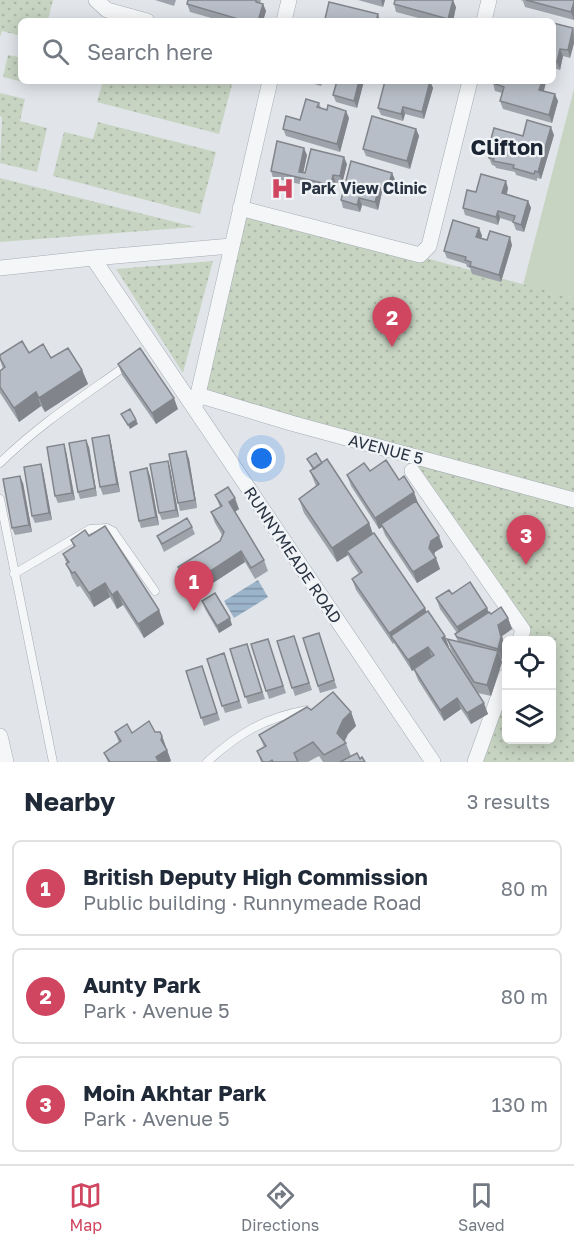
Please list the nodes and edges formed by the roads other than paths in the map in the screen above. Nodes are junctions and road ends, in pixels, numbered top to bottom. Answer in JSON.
{"nodes":[{"id":1,"x":96,"y":0,"type":"edge"},
{"id":2,"x":290,"y":0,"type":"edge"},
{"id":3,"x":489,"y":0,"type":"edge"},
{"id":4,"x":136,"y":18,"type":"edge"},
{"id":5,"x":285,"y":18,"type":"edge"},
{"id":6,"x":485,"y":18,"type":"edge"},
{"id":7,"x":269,"y":84,"type":"edge"},
{"id":8,"x":469,"y":84,"type":"edge"},
{"id":9,"x":240,"y":208,"type":"junction"},
{"id":10,"x":231,"y":246,"type":"junction"},
{"id":11,"x":93,"y":258,"type":"junction"},
{"id":12,"x":0,"y":268,"type":"edge"},
{"id":13,"x":120,"y":370,"type":"edge"},
{"id":14,"x":197,"y":402,"type":"junction"},
{"id":15,"x":0,"y":463,"type":"edge"},
{"id":16,"x":412,"y":471,"type":"dead end"},
{"id":17,"x":0,"y":499,"type":"edge"},
{"id":18,"x":574,"y":500,"type":"edge"},
{"id":19,"x":14,"y":574,"type":"junction"},
{"id":20,"x":155,"y":591,"type":"dead end"},
{"id":21,"x":521,"y":636,"type":"edge"},
{"id":22,"x":502,"y":689,"type":"edge"},
{"id":23,"x":307,"y":710,"type":"edge"},
{"id":24,"x":0,"y":735,"type":"edge"},
{"id":25,"x":6,"y":762,"type":"edge"},
{"id":26,"x":53,"y":762,"type":"edge"},
{"id":27,"x":207,"y":762,"type":"edge"},
{"id":28,"x":433,"y":762,"type":"edge"},
{"id":29,"x":475,"y":762,"type":"edge"}],
"edges":[{"from":1,"to":4,"type":"street"},
{"from":2,"to":5,"type":"street"},
{"from":3,"to":6,"type":"street"},
{"from":7,"to":9,"type":"street"},
{"from":8,"to":9,"type":"street"},
{"from":9,"to":10,"type":"street"},
{"from":10,"to":11,"type":"street"},
{"from":10,"to":14,"type":"street"},
{"from":11,"to":12,"type":"street"},
{"from":11,"to":14,"type":"street","name":"RUNNYMEADE ROAD"},
{"from":13,"to":15,"type":"lane"},
{"from":14,"to":18,"type":"street","name":"AVENUE 5"},
{"from":14,"to":28,"type":"street","name":"RUNNYMEADE ROAD"},
{"from":16,"to":21,"type":"street"},
{"from":17,"to":19,"type":"lane"},
{"from":19,"to":20,"type":"lane"},
{"from":19,"to":26,"type":"lane"},
{"from":22,"to":29,"type":"street"},
{"from":23,"to":27,"type":"lane"},
{"from":24,"to":25,"type":"street"}]}
